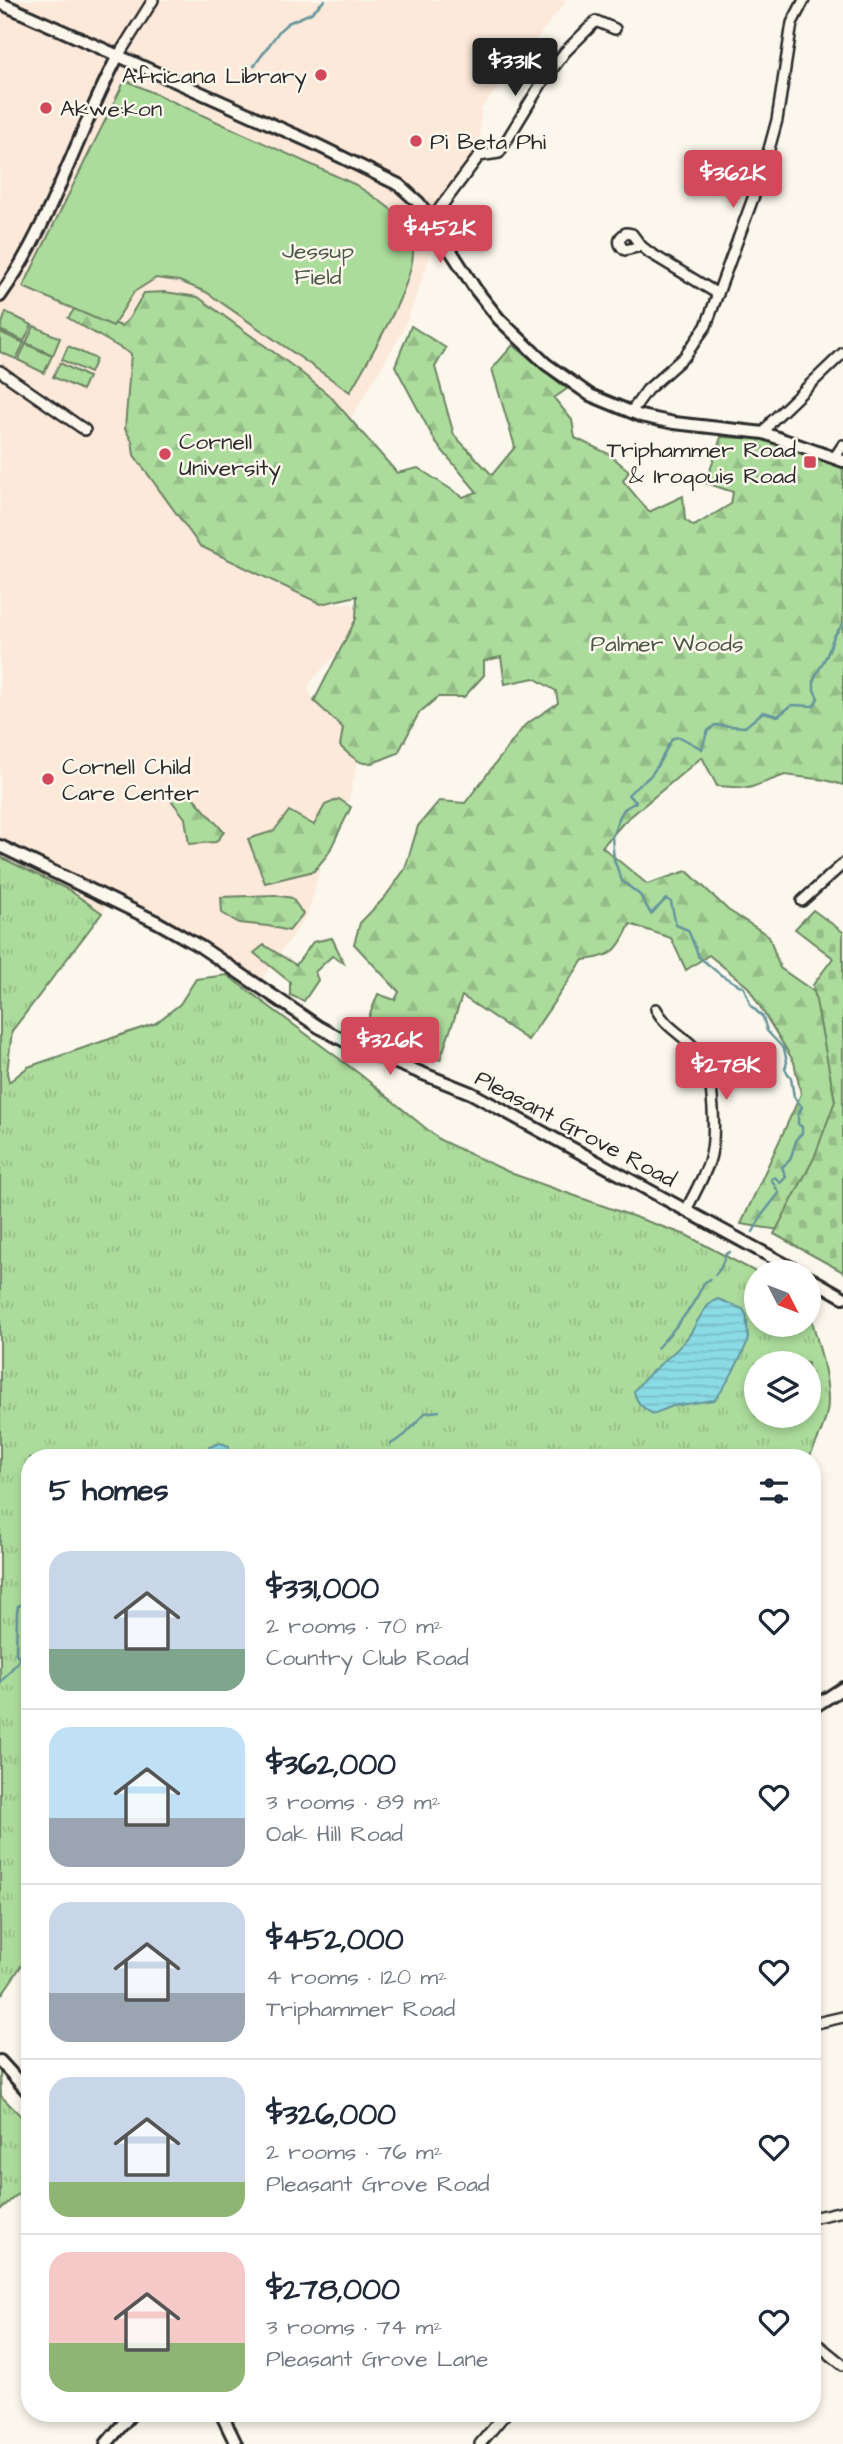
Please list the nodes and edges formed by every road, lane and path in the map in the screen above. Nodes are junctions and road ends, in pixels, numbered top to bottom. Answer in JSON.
{"nodes":[{"id":1,"x":153,"y":0,"type":"edge"},
{"id":2,"x":804,"y":0,"type":"edge"},
{"id":3,"x":0,"y":3,"type":"edge"},
{"id":4,"x":615,"y":29,"type":"dead end"},
{"id":5,"x":118,"y":56,"type":"junction"},
{"id":6,"x":432,"y":220,"type":"junction"},
{"id":7,"x":641,"y":246,"type":"dead end"},
{"id":8,"x":718,"y":294,"type":"junction"},
{"id":9,"x":0,"y":296,"type":"edge"},
{"id":10,"x":843,"y":353,"type":"edge"},
{"id":11,"x":0,"y":372,"type":"edge"},
{"id":12,"x":631,"y":412,"type":"junction"},
{"id":13,"x":85,"y":430,"type":"dead end"},
{"id":14,"x":764,"y":433,"type":"junction"},
{"id":15,"x":843,"y":445,"type":"edge"},
{"id":16,"x":839,"y":459,"type":"edge"},
{"id":17,"x":0,"y":846,"type":"edge"},
{"id":18,"x":843,"y":864,"type":"edge"},
{"id":19,"x":802,"y":901,"type":"dead end"},
{"id":20,"x":656,"y":1009,"type":"dead end"},
{"id":21,"x":686,"y":1210,"type":"junction"},
{"id":22,"x":777,"y":1260,"type":"edge"},
{"id":23,"x":821,"y":1285,"type":"edge"},
{"id":24,"x":843,"y":1297,"type":"edge"},
{"id":25,"x":843,"y":1688,"type":"edge"},
{"id":26,"x":821,"y":1702,"type":"edge"},
{"id":27,"x":843,"y":2017,"type":"edge"},
{"id":28,"x":821,"y":2022,"type":"edge"},
{"id":29,"x":0,"y":2061,"type":"edge"},
{"id":30,"x":21,"y":2084,"type":"edge"},
{"id":31,"x":843,"y":2211,"type":"edge"},
{"id":32,"x":821,"y":2216,"type":"edge"},
{"id":33,"x":821,"y":2347,"type":"edge"},
{"id":34,"x":843,"y":2365,"type":"edge"},
{"id":35,"x":124,"y":2422,"type":"edge"},
{"id":36,"x":225,"y":2422,"type":"edge"},
{"id":37,"x":498,"y":2422,"type":"edge"},
{"id":38,"x":106,"y":2444,"type":"edge"},
{"id":39,"x":236,"y":2444,"type":"edge"},
{"id":40,"x":480,"y":2444,"type":"edge"}],
"edges":[{"from":1,"to":5,"type":"street"},
{"from":2,"to":8,"type":"street"},
{"from":3,"to":5,"type":"street"},
{"from":4,"to":6,"type":"street"},
{"from":5,"to":6,"type":"street"},
{"from":5,"to":9,"type":"street"},
{"from":6,"to":12,"type":"street"},
{"from":7,"to":8,"type":"street"},
{"from":8,"to":12,"type":"street"},
{"from":10,"to":14,"type":"street"},
{"from":11,"to":13,"type":"street"},
{"from":12,"to":14,"type":"street"},
{"from":14,"to":16,"type":"street"},
{"from":15,"to":16,"type":"street"},
{"from":17,"to":21,"type":"street","name":"Pleasant Grove Road"},
{"from":18,"to":19,"type":"street"},
{"from":20,"to":21,"type":"street"},
{"from":21,"to":22,"type":"street","name":"Pleasant Grove Road"},
{"from":23,"to":24,"type":"street"},
{"from":25,"to":26,"type":"street"},
{"from":27,"to":28,"type":"street"},
{"from":29,"to":30,"type":"street"},
{"from":31,"to":32,"type":"street"},
{"from":33,"to":34,"type":"street"},
{"from":35,"to":38,"type":"street"},
{"from":36,"to":39,"type":"street"},
{"from":37,"to":40,"type":"street"}]}
